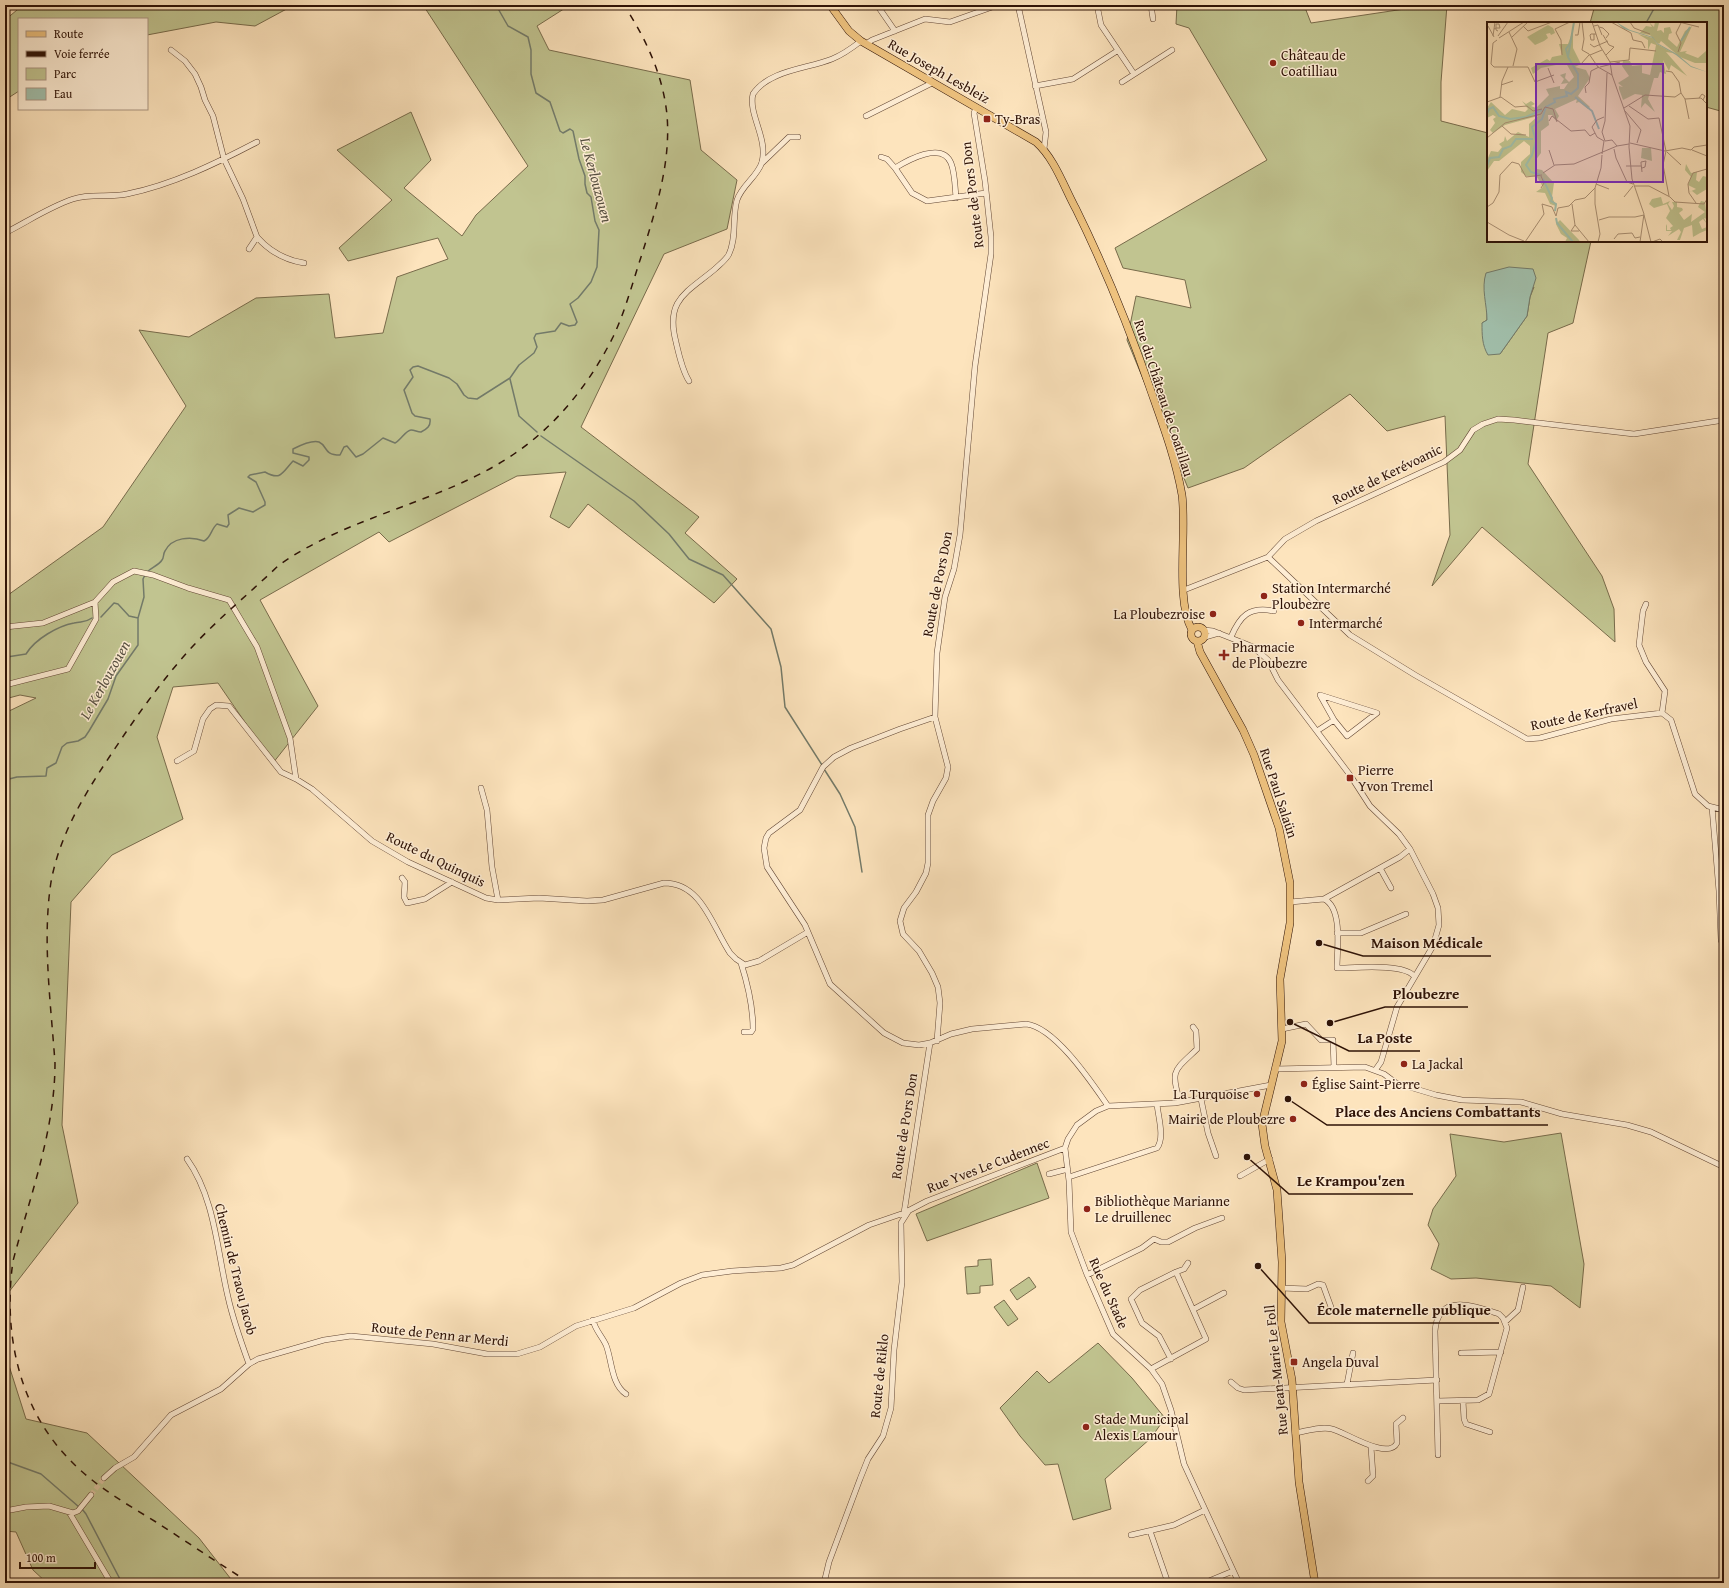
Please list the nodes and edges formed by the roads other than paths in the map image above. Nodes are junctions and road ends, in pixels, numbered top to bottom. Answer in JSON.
{"nodes":[{"id":1,"x":830,"y":5,"type":"edge"},
{"id":2,"x":877,"y":5,"type":"edge"},
{"id":3,"x":998,"y":5,"type":"edge"},
{"id":4,"x":1018,"y":5,"type":"edge"},
{"id":5,"x":1096,"y":5,"type":"edge"},
{"id":6,"x":1150,"y":5,"type":"edge"},
{"id":7,"x":1153,"y":19,"type":"dead end"},
{"id":8,"x":895,"y":31,"type":"junction"},
{"id":9,"x":863,"y":42,"type":"junction"},
{"id":10,"x":171,"y":50,"type":"dead end"},
{"id":11,"x":1172,"y":50,"type":"dead end"},
{"id":12,"x":1117,"y":51,"type":"junction"},
{"id":13,"x":1134,"y":74,"type":"junction"},
{"id":14,"x":1122,"y":82,"type":"dead end"},
{"id":15,"x":932,"y":83,"type":"junction"},
{"id":16,"x":1035,"y":86,"type":"junction"},
{"id":17,"x":976,"y":108,"type":"junction"},
{"id":18,"x":866,"y":116,"type":"dead end"},
{"id":19,"x":798,"y":137,"type":"dead end"},
{"id":20,"x":257,"y":142,"type":"dead end"},
{"id":21,"x":1044,"y":149,"type":"junction"},
{"id":22,"x":881,"y":157,"type":"dead end"},
{"id":23,"x":224,"y":159,"type":"junction"},
{"id":24,"x":762,"y":163,"type":"junction"},
{"id":25,"x":895,"y":168,"type":"junction"},
{"id":26,"x":986,"y":193,"type":"junction"},
{"id":27,"x":956,"y":198,"type":"junction"},
{"id":28,"x":5,"y":233,"type":"edge"},
{"id":29,"x":257,"y":237,"type":"junction"},
{"id":30,"x":249,"y":249,"type":"dead end"},
{"id":31,"x":304,"y":263,"type":"dead end"},
{"id":32,"x":690,"y":381,"type":"dead end"},
{"id":33,"x":1724,"y":420,"type":"edge"},
{"id":34,"x":1268,"y":557,"type":"junction"},
{"id":35,"x":1184,"y":590,"type":"junction"},
{"id":36,"x":95,"y":602,"type":"junction"},
{"id":37,"x":1646,"y":604,"type":"dead end"},
{"id":38,"x":1274,"y":612,"type":"dead end"},
{"id":39,"x":5,"y":627,"type":"edge"},
{"id":40,"x":1195,"y":629,"type":"junction"},
{"id":41,"x":1202,"y":637,"type":"junction"},
{"id":42,"x":1231,"y":637,"type":"junction"},
{"id":43,"x":5,"y":685,"type":"edge"},
{"id":44,"x":1662,"y":713,"type":"junction"},
{"id":45,"x":935,"y":718,"type":"junction"},
{"id":46,"x":1334,"y":720,"type":"junction"},
{"id":47,"x":1317,"y":731,"type":"junction"},
{"id":48,"x":177,"y":761,"type":"dead end"},
{"id":49,"x":296,"y":779,"type":"junction"},
{"id":50,"x":481,"y":788,"type":"dead end"},
{"id":51,"x":1712,"y":807,"type":"junction"},
{"id":52,"x":1724,"y":810,"type":"edge"},
{"id":53,"x":1410,"y":849,"type":"junction"},
{"id":54,"x":1380,"y":868,"type":"junction"},
{"id":55,"x":402,"y":878,"type":"dead end"},
{"id":56,"x":452,"y":882,"type":"junction"},
{"id":57,"x":1391,"y":888,"type":"dead end"},
{"id":58,"x":1324,"y":899,"type":"junction"},
{"id":59,"x":498,"y":900,"type":"junction"},
{"id":60,"x":1290,"y":902,"type":"junction"},
{"id":61,"x":1406,"y":914,"type":"dead end"},
{"id":62,"x":808,"y":932,"type":"junction"},
{"id":63,"x":1337,"y":933,"type":"junction"},
{"id":64,"x":1724,"y":948,"type":"edge"},
{"id":65,"x":741,"y":963,"type":"junction"},
{"id":66,"x":1414,"y":976,"type":"junction"},
{"id":67,"x":1194,"y":1027,"type":"dead end"},
{"id":68,"x":1282,"y":1029,"type":"junction"},
{"id":69,"x":744,"y":1032,"type":"dead end"},
{"id":70,"x":936,"y":1041,"type":"junction"},
{"id":71,"x":930,"y":1043,"type":"junction"},
{"id":72,"x":1334,"y":1067,"type":"junction"},
{"id":73,"x":1275,"y":1069,"type":"junction"},
{"id":74,"x":1376,"y":1069,"type":"junction"},
{"id":75,"x":1271,"y":1085,"type":"junction"},
{"id":76,"x":1201,"y":1099,"type":"junction"},
{"id":77,"x":1180,"y":1102,"type":"junction"},
{"id":78,"x":1157,"y":1104,"type":"junction"},
{"id":79,"x":1108,"y":1106,"type":"junction"},
{"id":80,"x":1065,"y":1148,"type":"junction"},
{"id":81,"x":1216,"y":1156,"type":"dead end"},
{"id":82,"x":187,"y":1159,"type":"dead end"},
{"id":83,"x":1270,"y":1159,"type":"junction"},
{"id":84,"x":1724,"y":1167,"type":"edge"},
{"id":85,"x":1068,"y":1168,"type":"junction"},
{"id":86,"x":1049,"y":1174,"type":"dead end"},
{"id":87,"x":1240,"y":1176,"type":"dead end"},
{"id":88,"x":1069,"y":1177,"type":"junction"},
{"id":89,"x":910,"y":1210,"type":"junction"},
{"id":90,"x":904,"y":1213,"type":"junction"},
{"id":91,"x":1222,"y":1218,"type":"dead end"},
{"id":92,"x":1188,"y":1263,"type":"dead end"},
{"id":93,"x":1176,"y":1272,"type":"junction"},
{"id":94,"x":1087,"y":1275,"type":"junction"},
{"id":95,"x":1523,"y":1287,"type":"dead end"},
{"id":96,"x":1281,"y":1288,"type":"junction"},
{"id":97,"x":1224,"y":1293,"type":"dead end"},
{"id":98,"x":1331,"y":1307,"type":"dead end"},
{"id":99,"x":1194,"y":1309,"type":"junction"},
{"id":100,"x":593,"y":1320,"type":"junction"},
{"id":101,"x":1505,"y":1322,"type":"junction"},
{"id":102,"x":1353,"y":1352,"type":"dead end"},
{"id":103,"x":1501,"y":1352,"type":"junction"},
{"id":104,"x":1461,"y":1353,"type":"dead end"},
{"id":105,"x":1171,"y":1359,"type":"junction"},
{"id":106,"x":249,"y":1364,"type":"junction"},
{"id":107,"x":1151,"y":1369,"type":"junction"},
{"id":108,"x":1437,"y":1380,"type":"junction"},
{"id":109,"x":1232,"y":1382,"type":"dead end"},
{"id":110,"x":1347,"y":1384,"type":"junction"},
{"id":111,"x":1292,"y":1388,"type":"junction"},
{"id":112,"x":626,"y":1394,"type":"dead end"},
{"id":113,"x":1437,"y":1401,"type":"junction"},
{"id":114,"x":1463,"y":1401,"type":"junction"},
{"id":115,"x":1403,"y":1418,"type":"dead end"},
{"id":116,"x":1490,"y":1432,"type":"dead end"},
{"id":117,"x":1295,"y":1433,"type":"junction"},
{"id":118,"x":1371,"y":1447,"type":"junction"},
{"id":119,"x":1438,"y":1455,"type":"dead end"},
{"id":120,"x":104,"y":1478,"type":"tunnel mouth"},
{"id":121,"x":1368,"y":1481,"type":"dead end"},
{"id":122,"x":91,"y":1495,"type":"tunnel mouth"},
{"id":123,"x":1204,"y":1510,"type":"junction"},
{"id":124,"x":5,"y":1511,"type":"edge"},
{"id":125,"x":71,"y":1513,"type":"junction"},
{"id":126,"x":1150,"y":1531,"type":"junction"},
{"id":127,"x":1131,"y":1535,"type":"dead end"},
{"id":128,"x":1233,"y":1571,"type":"junction"},
{"id":129,"x":111,"y":1583,"type":"edge"},
{"id":130,"x":824,"y":1583,"type":"edge"},
{"id":131,"x":1168,"y":1583,"type":"edge"},
{"id":132,"x":1204,"y":1583,"type":"edge"},
{"id":133,"x":1239,"y":1583,"type":"edge"},
{"id":134,"x":1315,"y":1583,"type":"edge"}],
"edges":[{"from":1,"to":9,"type":"main road","name":"Rue Joseph Lesbleiz"},
{"from":2,"to":8,"type":"street"},
{"from":3,"to":8,"type":"street"},
{"from":4,"to":16,"type":"street"},
{"from":5,"to":12,"type":"street"},
{"from":6,"to":7,"type":"street"},
{"from":8,"to":9,"type":"street"},
{"from":9,"to":15,"type":"main road","name":"Rue Joseph Lesbleiz"},
{"from":9,"to":24,"type":"street"},
{"from":10,"to":23,"type":"street"},
{"from":11,"to":13,"type":"street"},
{"from":12,"to":13,"type":"street"},
{"from":12,"to":16,"type":"street"},
{"from":13,"to":14,"type":"street"},
{"from":15,"to":17,"type":"main road","name":"Rue Joseph Lesbleiz"},
{"from":15,"to":18,"type":"street"},
{"from":16,"to":21,"type":"street"},
{"from":17,"to":21,"type":"main road","name":"Rue Joseph Lesbleiz"},
{"from":17,"to":26,"type":"street","name":"Route de Pors Don"},
{"from":19,"to":24,"type":"street"},
{"from":20,"to":23,"type":"street"},
{"from":21,"to":35,"type":"main road","name":"Rue du Château de Coatillau"},
{"from":22,"to":25,"type":"street"},
{"from":23,"to":28,"type":"street"},
{"from":23,"to":29,"type":"street"},
{"from":24,"to":32,"type":"street"},
{"from":25,"to":27,"type":"street"},
{"from":25,"to":27,"type":"street"},
{"from":26,"to":27,"type":"street"},
{"from":26,"to":45,"type":"street","name":"Route de Pors Don"},
{"from":29,"to":30,"type":"street"},
{"from":29,"to":31,"type":"street"},
{"from":33,"to":34,"type":"street","name":"Route de Kerévoanic"},
{"from":34,"to":35,"type":"street","name":"Route de Kerévoanic"},
{"from":34,"to":44,"type":"street","name":"Route de Kerfravel"},
{"from":35,"to":40,"type":"main road"},
{"from":36,"to":39,"type":"street"},
{"from":36,"to":43,"type":"street"},
{"from":36,"to":49,"type":"street"},
{"from":37,"to":44,"type":"street"},
{"from":38,"to":42,"type":"street"},
{"from":40,"to":41,"type":"main road"},
{"from":40,"to":41,"type":"main road","name":"Rue Paul Salaün"},
{"from":41,"to":42,"type":"street"},
{"from":41,"to":60,"type":"main road","name":"Rue Paul Salaün"},
{"from":42,"to":47,"type":"street"},
{"from":44,"to":51,"type":"street"},
{"from":45,"to":62,"type":"street"},
{"from":45,"to":70,"type":"street","name":"Route de Pors Don"},
{"from":46,"to":46,"type":"street"},
{"from":46,"to":47,"type":"street"},
{"from":47,"to":53,"type":"street"},
{"from":48,"to":49,"type":"street","name":"Route du Quinquis"},
{"from":49,"to":56,"type":"street","name":"Route du Quinquis"},
{"from":50,"to":59,"type":"street"},
{"from":51,"to":52,"type":"street"},
{"from":51,"to":64,"type":"street"},
{"from":53,"to":54,"type":"street"},
{"from":53,"to":66,"type":"street"},
{"from":54,"to":57,"type":"street"},
{"from":54,"to":58,"type":"street"},
{"from":55,"to":56,"type":"street"},
{"from":56,"to":59,"type":"street","name":"Route du Quinquis"},
{"from":58,"to":60,"type":"street"},
{"from":58,"to":63,"type":"street"},
{"from":59,"to":65,"type":"street","name":"Route du Quinquis"},
{"from":60,"to":68,"type":"main road","name":"Rue Paul Salaün"},
{"from":61,"to":63,"type":"street"},
{"from":62,"to":65,"type":"street"},
{"from":62,"to":71,"type":"street"},
{"from":63,"to":66,"type":"street"},
{"from":65,"to":69,"type":"street"},
{"from":66,"to":74,"type":"street"},
{"from":67,"to":77,"type":"street"},
{"from":68,"to":72,"type":"street"},
{"from":68,"to":73,"type":"main road","name":"Rue Paul Salaün"},
{"from":70,"to":71,"type":"street"},
{"from":70,"to":79,"type":"street"},
{"from":71,"to":90,"type":"street","name":"Route de Pors Don"},
{"from":72,"to":73,"type":"street"},
{"from":72,"to":74,"type":"street"},
{"from":73,"to":75,"type":"main road","name":"Rue Paul Salaün"},
{"from":74,"to":84,"type":"street"},
{"from":75,"to":76,"type":"street","name":"Rue Yves Le Cudennec"},
{"from":75,"to":83,"type":"main road","name":"Rue Jean-Marie Le Foll"},
{"from":76,"to":77,"type":"street","name":"Rue Yves Le Cudennec"},
{"from":76,"to":81,"type":"street"},
{"from":77,"to":78,"type":"street","name":"Rue Yves Le Cudennec"},
{"from":78,"to":79,"type":"street","name":"Rue Yves Le Cudennec"},
{"from":78,"to":88,"type":"street"},
{"from":79,"to":80,"type":"street","name":"Rue Yves Le Cudennec"},
{"from":80,"to":85,"type":"street","name":"Rue du Stade"},
{"from":80,"to":89,"type":"street","name":"Rue Yves Le Cudennec"},
{"from":82,"to":106,"type":"street","name":"Chemin de Traou Jacob"},
{"from":83,"to":87,"type":"street"},
{"from":83,"to":96,"type":"main road","name":"Rue Jean-Marie Le Foll"},
{"from":85,"to":86,"type":"street"},
{"from":85,"to":88,"type":"street","name":"Rue du Stade"},
{"from":88,"to":94,"type":"street","name":"Rue du Stade"},
{"from":89,"to":90,"type":"street","name":"Route de Penn ar Merdi"},
{"from":89,"to":130,"type":"street","name":"Route de Riklo"},
{"from":90,"to":100,"type":"street","name":"Route de Penn ar Merdi"},
{"from":91,"to":94,"type":"street"},
{"from":92,"to":93,"type":"street"},
{"from":93,"to":99,"type":"street"},
{"from":93,"to":105,"type":"street"},
{"from":94,"to":107,"type":"street","name":"Rue du Stade"},
{"from":95,"to":101,"type":"street"},
{"from":96,"to":98,"type":"street"},
{"from":96,"to":111,"type":"main road","name":"Rue Jean-Marie Le Foll"},
{"from":97,"to":99,"type":"street"},
{"from":99,"to":105,"type":"street"},
{"from":100,"to":106,"type":"street","name":"Route de Penn ar Merdi"},
{"from":100,"to":112,"type":"street"},
{"from":101,"to":103,"type":"street"},
{"from":101,"to":108,"type":"street"},
{"from":102,"to":110,"type":"street"},
{"from":103,"to":104,"type":"street"},
{"from":103,"to":114,"type":"street"},
{"from":105,"to":107,"type":"street"},
{"from":106,"to":120,"type":"street","name":"Route de Penn ar Merdi"},
{"from":107,"to":123,"type":"street","name":"Rue du Stade"},
{"from":108,"to":110,"type":"street"},
{"from":108,"to":113,"type":"street"},
{"from":109,"to":111,"type":"street"},
{"from":110,"to":111,"type":"street"},
{"from":111,"to":117,"type":"main road","name":"Rue Jean-Marie Le Foll"},
{"from":113,"to":114,"type":"street"},
{"from":113,"to":119,"type":"street"},
{"from":114,"to":116,"type":"street"},
{"from":115,"to":118,"type":"street"},
{"from":117,"to":118,"type":"street"},
{"from":117,"to":134,"type":"main road","name":"Rue Jean-Marie Le Foll"},
{"from":118,"to":121,"type":"street"},
{"from":122,"to":125,"type":"street"},
{"from":123,"to":126,"type":"street"},
{"from":123,"to":128,"type":"street","name":"Rue du Stade"},
{"from":124,"to":125,"type":"street"},
{"from":125,"to":129,"type":"street"},
{"from":126,"to":127,"type":"street"},
{"from":126,"to":131,"type":"street"},
{"from":128,"to":132,"type":"street"},
{"from":128,"to":133,"type":"street","name":"Rue du Stade"}]}
